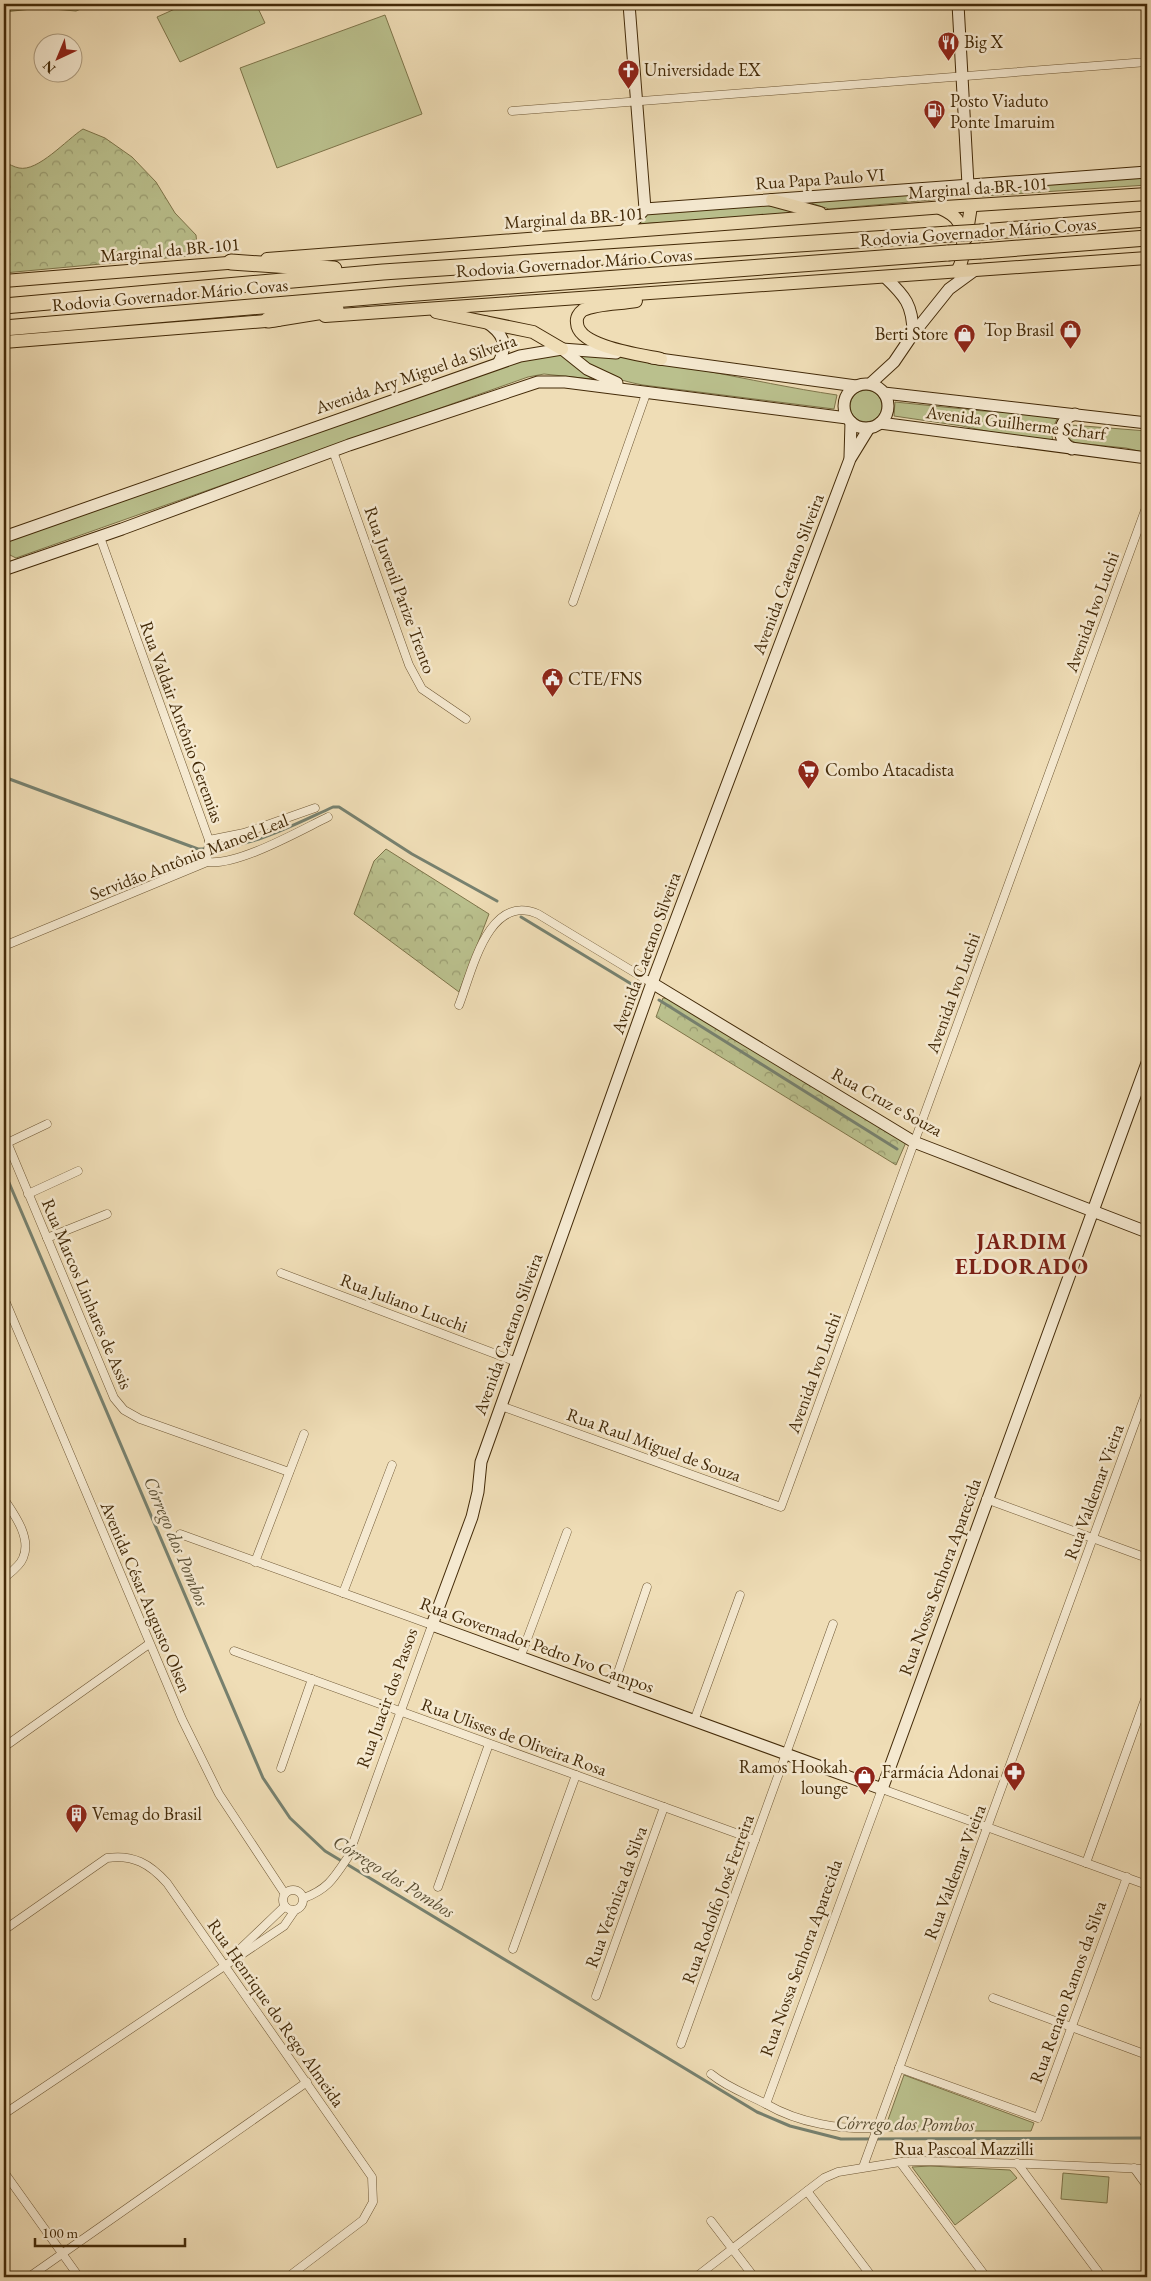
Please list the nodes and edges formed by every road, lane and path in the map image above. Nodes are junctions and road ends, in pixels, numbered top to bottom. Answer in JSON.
{"nodes":[{"id":1,"x":490,"y":4,"type":"edge"},
{"id":2,"x":509,"y":4,"type":"edge"},
{"id":3,"x":629,"y":4,"type":"edge"},
{"id":4,"x":958,"y":4,"type":"edge"},
{"id":5,"x":1147,"y":62,"type":"edge"},
{"id":6,"x":962,"y":77,"type":"junction"},
{"id":7,"x":638,"y":102,"type":"junction"},
{"id":8,"x":512,"y":112,"type":"dead end"},
{"id":9,"x":1147,"y":172,"type":"edge"},
{"id":10,"x":968,"y":185,"type":"junction"},
{"id":11,"x":1147,"y":194,"type":"edge"},
{"id":12,"x":772,"y":200,"type":"junction"},
{"id":13,"x":971,"y":206,"type":"junction"},
{"id":14,"x":940,"y":208,"type":"junction"},
{"id":15,"x":646,"y":209,"type":"junction"},
{"id":16,"x":829,"y":216,"type":"junction"},
{"id":17,"x":1147,"y":219,"type":"edge"},
{"id":18,"x":624,"y":231,"type":"junction"},
{"id":19,"x":1147,"y":238,"type":"edge"},
{"id":20,"x":1147,"y":258,"type":"edge"},
{"id":21,"x":231,"y":262,"type":"junction"},
{"id":22,"x":975,"y":270,"type":"junction"},
{"id":23,"x":382,"y":272,"type":"junction"},
{"id":24,"x":957,"y":272,"type":"junction"},
{"id":25,"x":884,"y":277,"type":"junction"},
{"id":26,"x":4,"y":281,"type":"edge"},
{"id":27,"x":676,"y":291,"type":"junction"},
{"id":28,"x":404,"y":294,"type":"junction"},
{"id":29,"x":4,"y":306,"type":"edge"},
{"id":30,"x":415,"y":309,"type":"junction"},
{"id":31,"x":268,"y":320,"type":"junction"},
{"id":32,"x":485,"y":321,"type":"junction"},
{"id":33,"x":4,"y":328,"type":"edge"},
{"id":34,"x":913,"y":334,"type":"junction"},
{"id":35,"x":4,"y":342,"type":"edge"},
{"id":36,"x":562,"y":349,"type":"junction"},
{"id":37,"x":661,"y":359,"type":"junction"},
{"id":38,"x":500,"y":362,"type":"junction"},
{"id":39,"x":894,"y":362,"type":"junction"},
{"id":40,"x":870,"y":384,"type":"junction"},
{"id":41,"x":856,"y":386,"type":"junction"},
{"id":42,"x":645,"y":391,"type":"junction"},
{"id":43,"x":883,"y":392,"type":"junction"},
{"id":44,"x":1075,"y":414,"type":"junction"},
{"id":45,"x":849,"y":420,"type":"junction"},
{"id":46,"x":880,"y":423,"type":"junction"},
{"id":47,"x":1147,"y":423,"type":"edge"},
{"id":48,"x":869,"y":428,"type":"junction"},
{"id":49,"x":1072,"y":449,"type":"junction"},
{"id":50,"x":333,"y":451,"type":"junction"},
{"id":51,"x":1147,"y":458,"type":"edge"},
{"id":52,"x":850,"y":459,"type":"junction"},
{"id":53,"x":1147,"y":505,"type":"edge"},
{"id":54,"x":4,"y":537,"type":"edge"},
{"id":55,"x":100,"y":537,"type":"junction"},
{"id":56,"x":4,"y":570,"type":"edge"},
{"id":57,"x":573,"y":602,"type":"dead end"},
{"id":58,"x":466,"y":719,"type":"dead end"},
{"id":59,"x":315,"y":808,"type":"dead end"},
{"id":60,"x":328,"y":816,"type":"dead end"},
{"id":61,"x":209,"y":841,"type":"junction"},
{"id":62,"x":207,"y":861,"type":"junction"},
{"id":63,"x":4,"y":946,"type":"edge"},
{"id":64,"x":652,"y":983,"type":"junction"},
{"id":65,"x":459,"y":1005,"type":"dead end"},
{"id":66,"x":1147,"y":1062,"type":"edge"},
{"id":67,"x":47,"y":1124,"type":"dead end"},
{"id":68,"x":5,"y":1139,"type":"edge"},
{"id":69,"x":914,"y":1142,"type":"junction"},
{"id":70,"x":78,"y":1171,"type":"dead end"},
{"id":71,"x":28,"y":1194,"type":"junction"},
{"id":72,"x":1092,"y":1212,"type":"junction"},
{"id":73,"x":106,"y":1214,"type":"dead end"},
{"id":74,"x":1147,"y":1232,"type":"edge"},
{"id":75,"x":47,"y":1238,"type":"junction"},
{"id":76,"x":281,"y":1273,"type":"dead end"},
{"id":77,"x":4,"y":1298,"type":"edge"},
{"id":78,"x":517,"y":1362,"type":"junction"},
{"id":79,"x":1147,"y":1390,"type":"edge"},
{"id":80,"x":501,"y":1406,"type":"junction"},
{"id":81,"x":304,"y":1434,"type":"dead end"},
{"id":82,"x":481,"y":1462,"type":"joint"},
{"id":83,"x":392,"y":1465,"type":"dead end"},
{"id":84,"x":290,"y":1472,"type":"junction"},
{"id":85,"x":787,"y":1490,"type":"joint"},
{"id":86,"x":4,"y":1499,"type":"edge"},
{"id":87,"x":986,"y":1499,"type":"junction"},
{"id":88,"x":566,"y":1532,"type":"dead end"},
{"id":89,"x":180,"y":1534,"type":"dead end"},
{"id":90,"x":1093,"y":1538,"type":"junction"},
{"id":91,"x":1147,"y":1558,"type":"edge"},
{"id":92,"x":255,"y":1562,"type":"junction"},
{"id":93,"x":4,"y":1578,"type":"edge"},
{"id":94,"x":647,"y":1587,"type":"dead end"},
{"id":95,"x":342,"y":1593,"type":"junction"},
{"id":96,"x":740,"y":1595,"type":"dead end"},
{"id":97,"x":833,"y":1624,"type":"dead end"},
{"id":98,"x":432,"y":1626,"type":"junction"},
{"id":99,"x":149,"y":1644,"type":"junction"},
{"id":100,"x":234,"y":1651,"type":"dead end"},
{"id":101,"x":520,"y":1658,"type":"junction"},
{"id":102,"x":312,"y":1679,"type":"junction"},
{"id":103,"x":612,"y":1690,"type":"junction"},
{"id":104,"x":1147,"y":1694,"type":"edge"},
{"id":105,"x":400,"y":1712,"type":"junction"},
{"id":106,"x":694,"y":1721,"type":"junction"},
{"id":107,"x":489,"y":1744,"type":"junction"},
{"id":108,"x":4,"y":1747,"type":"edge"},
{"id":109,"x":786,"y":1754,"type":"junction"},
{"id":110,"x":281,"y":1768,"type":"dead end"},
{"id":111,"x":576,"y":1775,"type":"junction"},
{"id":112,"x":882,"y":1789,"type":"junction"},
{"id":113,"x":664,"y":1807,"type":"junction"},
{"id":114,"x":988,"y":1827,"type":"junction"},
{"id":115,"x":755,"y":1840,"type":"junction"},
{"id":116,"x":1086,"y":1862,"type":"junction"},
{"id":117,"x":1127,"y":1877,"type":"junction"},
{"id":118,"x":1147,"y":1885,"type":"edge"},
{"id":119,"x":438,"y":1888,"type":"dead end"},
{"id":120,"x":284,"y":1894,"type":"junction"},
{"id":121,"x":304,"y":1898,"type":"junction"},
{"id":122,"x":285,"y":1906,"type":"junction"},
{"id":123,"x":295,"y":1910,"type":"junction"},
{"id":124,"x":4,"y":1930,"type":"edge"},
{"id":125,"x":513,"y":1949,"type":"dead end"},
{"id":126,"x":223,"y":1966,"type":"junction"},
{"id":127,"x":596,"y":1996,"type":"dead end"},
{"id":128,"x":993,"y":1998,"type":"dead end"},
{"id":129,"x":1072,"y":2027,"type":"junction"},
{"id":130,"x":681,"y":2044,"type":"dead end"},
{"id":131,"x":1147,"y":2055,"type":"edge"},
{"id":132,"x":899,"y":2068,"type":"junction"},
{"id":133,"x":712,"y":2074,"type":"dead end"},
{"id":134,"x":307,"y":2082,"type":"junction"},
{"id":135,"x":766,"y":2104,"type":"junction"},
{"id":136,"x":4,"y":2114,"type":"edge"},
{"id":137,"x":877,"y":2130,"type":"junction"},
{"id":138,"x":900,"y":2162,"type":"junction"},
{"id":139,"x":1017,"y":2163,"type":"junction"},
{"id":140,"x":863,"y":2167,"type":"junction"},
{"id":141,"x":1134,"y":2168,"type":"junction"},
{"id":142,"x":1147,"y":2169,"type":"edge"},
{"id":143,"x":4,"y":2172,"type":"edge"},
{"id":144,"x":1147,"y":2186,"type":"edge"},
{"id":145,"x":807,"y":2191,"type":"junction"},
{"id":146,"x":711,"y":2221,"type":"dead end"},
{"id":147,"x":732,"y":2249,"type":"junction"},
{"id":148,"x":62,"y":2254,"type":"junction"},
{"id":149,"x":29,"y":2277,"type":"edge"},
{"id":150,"x":79,"y":2277,"type":"edge"},
{"id":151,"x":288,"y":2277,"type":"edge"},
{"id":152,"x":696,"y":2277,"type":"edge"},
{"id":153,"x":754,"y":2277,"type":"edge"},
{"id":154,"x":872,"y":2277,"type":"edge"},
{"id":155,"x":986,"y":2277,"type":"edge"},
{"id":156,"x":1102,"y":2277,"type":"edge"}],
"edges":[{"from":1,"to":2,"type":"street"},
{"from":3,"to":7,"type":"street"},
{"from":4,"to":6,"type":"street"},
{"from":5,"to":6,"type":"street"},
{"from":6,"to":7,"type":"street"},
{"from":6,"to":10,"type":"street"},
{"from":7,"to":8,"type":"street"},
{"from":7,"to":15,"type":"street"},
{"from":9,"to":10,"type":"street","name":"Rua Papa Paulo VI"},
{"from":10,"to":12,"type":"street","name":"Rua Papa Paulo VI"},
{"from":11,"to":13,"type":"main road","name":"Marginal da BR-101"},
{"from":12,"to":15,"type":"street","name":"Rua Papa Paulo VI"},
{"from":12,"to":16,"type":"main road"},
{"from":13,"to":14,"type":"main road","name":"Marginal da BR-101"},
{"from":13,"to":22,"type":"main road"},
{"from":14,"to":16,"type":"main road","name":"Marginal da BR-101"},
{"from":14,"to":24,"type":"main road"},
{"from":15,"to":18,"type":"street"},
{"from":16,"to":18,"type":"main road","name":"Marginal da BR-101"},
{"from":17,"to":23,"type":"highway","name":"Rodovia Governador Mário Covas","bridge":true},
{"from":18,"to":21,"type":"main road","name":"Marginal da BR-101"},
{"from":19,"to":28,"type":"highway","name":"Rodovia Governador Mário Covas","bridge":true},
{"from":20,"to":22,"type":"main road"},
{"from":21,"to":23,"type":"highway"},
{"from":21,"to":26,"type":"main road","name":"Marginal da BR-101"},
{"from":22,"to":24,"type":"main road"},
{"from":22,"to":34,"type":"street"},
{"from":23,"to":29,"type":"highway","name":"Rodovia Governador Mário Covas"},
{"from":24,"to":25,"type":"main road"},
{"from":25,"to":27,"type":"main road"},
{"from":25,"to":34,"type":"street"},
{"from":27,"to":30,"type":"main road"},
{"from":27,"to":37,"type":"main road"},
{"from":28,"to":31,"type":"highway"},
{"from":28,"to":33,"type":"highway","name":"Rodovia Governador Mário Covas"},
{"from":30,"to":31,"type":"main road"},
{"from":30,"to":32,"type":"main road"},
{"from":31,"to":35,"type":"main road"},
{"from":32,"to":36,"type":"main road"},
{"from":32,"to":38,"type":"street"},
{"from":34,"to":39,"type":"street"},
{"from":36,"to":37,"type":"street","name":"Avenida Ary Miguel da Silveira"},
{"from":36,"to":38,"type":"street","name":"Avenida Ary Miguel da Silveira"},
{"from":36,"to":42,"type":"street"},
{"from":37,"to":41,"type":"street","name":"Avenida Ary Miguel da Silveira"},
{"from":38,"to":54,"type":"street","name":"Avenida Ary Miguel da Silveira"},
{"from":39,"to":40,"type":"street"},
{"from":39,"to":43,"type":"street"},
{"from":40,"to":41,"type":"street"},
{"from":40,"to":43,"type":"street"},
{"from":41,"to":45,"type":"street"},
{"from":42,"to":45,"type":"street"},
{"from":42,"to":50,"type":"street"},
{"from":42,"to":57,"type":"street"},
{"from":43,"to":44,"type":"street","name":"Avenida Guilherme Scharf"},
{"from":43,"to":46,"type":"street"},
{"from":44,"to":47,"type":"street","name":"Avenida Guilherme Scharf"},
{"from":44,"to":49,"type":"street"},
{"from":45,"to":48,"type":"street"},
{"from":45,"to":52,"type":"street","name":"Avenida Caetano Silveira"},
{"from":46,"to":48,"type":"street"},
{"from":46,"to":49,"type":"street","name":"Avenida Guilherme Scharf"},
{"from":48,"to":52,"type":"street","name":"Avenida Caetano Silveira"},
{"from":49,"to":51,"type":"street","name":"Avenida Guilherme Scharf"},
{"from":50,"to":55,"type":"street"},
{"from":50,"to":58,"type":"street","name":"Rua Juvenil Parize Trento"},
{"from":52,"to":64,"type":"street","name":"Avenida Caetano Silveira"},
{"from":53,"to":69,"type":"street","name":"Avenida Ivo Luchi"},
{"from":55,"to":56,"type":"street"},
{"from":55,"to":61,"type":"street","name":"Rua Valdair Antônio Geremias"},
{"from":59,"to":61,"type":"street","name":"Rua Valdair Antônio Geremias"},
{"from":60,"to":62,"type":"street","name":"Servidão Antônio Manoel Leal"},
{"from":61,"to":62,"type":"street"},
{"from":62,"to":63,"type":"street","name":"Servidão Antônio Manoel Leal"},
{"from":64,"to":65,"type":"street"},
{"from":64,"to":69,"type":"street","name":"Rua Cruz e Souza"},
{"from":64,"to":78,"type":"street","name":"Avenida Caetano Silveira"},
{"from":66,"to":72,"type":"street","name":"Rua Nossa Senhora Aparecida"},
{"from":67,"to":68,"type":"street"},
{"from":68,"to":71,"type":"street","name":"Rua Marcos Linhares de Assis"},
{"from":69,"to":72,"type":"street","name":"Rua Cruz e Souza"},
{"from":69,"to":85,"type":"street","name":"Avenida Ivo Luchi"},
{"from":70,"to":71,"type":"street"},
{"from":71,"to":75,"type":"street","name":"Rua Marcos Linhares de Assis"},
{"from":72,"to":74,"type":"street","name":"Rua Cruz e Souza"},
{"from":72,"to":87,"type":"street","name":"Rua Nossa Senhora Aparecida"},
{"from":73,"to":75,"type":"street"},
{"from":75,"to":84,"type":"street","name":"Rua Marcos Linhares de Assis"},
{"from":76,"to":78,"type":"street","name":"Rua Juliano Lucchi"},
{"from":77,"to":99,"type":"street","name":"Avenida César Augusto Olsen"},
{"from":78,"to":80,"type":"street","name":"Avenida Caetano Silveira"},
{"from":79,"to":90,"type":"street","name":"Rua Valdemar Vieira"},
{"from":80,"to":82,"type":"street","name":"Avenida Caetano Silveira"},
{"from":80,"to":85,"type":"street","name":"Rua Raul Miguel de Souza"},
{"from":81,"to":84,"type":"street"},
{"from":82,"to":98,"type":"street","name":"Rua Juacir dos Passos"},
{"from":83,"to":95,"type":"street"},
{"from":84,"to":92,"type":"street"},
{"from":86,"to":93,"type":"street"},
{"from":87,"to":90,"type":"street"},
{"from":87,"to":112,"type":"street","name":"Rua Nossa Senhora Aparecida"},
{"from":88,"to":101,"type":"street"},
{"from":89,"to":92,"type":"street","name":"Rua Governador Pedro Ivo Campos"},
{"from":90,"to":91,"type":"street"},
{"from":90,"to":114,"type":"street","name":"Rua Valdemar Vieira"},
{"from":92,"to":95,"type":"street","name":"Rua Governador Pedro Ivo Campos"},
{"from":94,"to":103,"type":"street"},
{"from":95,"to":98,"type":"street","name":"Rua Governador Pedro Ivo Campos"},
{"from":96,"to":106,"type":"street"},
{"from":97,"to":109,"type":"street","name":"Rua Rodolfo José Ferreira"},
{"from":98,"to":101,"type":"street","name":"Rua Governador Pedro Ivo Campos"},
{"from":98,"to":105,"type":"street","name":"Rua Juacir dos Passos"},
{"from":99,"to":108,"type":"street"},
{"from":99,"to":120,"type":"street","name":"Avenida César Augusto Olsen"},
{"from":100,"to":102,"type":"street","name":"Rua Ulisses de Oliveira Rosa"},
{"from":101,"to":103,"type":"street","name":"Rua Governador Pedro Ivo Campos"},
{"from":102,"to":105,"type":"street","name":"Rua Ulisses de Oliveira Rosa"},
{"from":102,"to":110,"type":"street"},
{"from":103,"to":106,"type":"street","name":"Rua Governador Pedro Ivo Campos"},
{"from":104,"to":116,"type":"street"},
{"from":105,"to":107,"type":"street","name":"Rua Ulisses de Oliveira Rosa"},
{"from":105,"to":121,"type":"street","name":"Rua Juacir dos Passos"},
{"from":106,"to":109,"type":"street","name":"Rua Governador Pedro Ivo Campos"},
{"from":107,"to":111,"type":"street","name":"Rua Ulisses de Oliveira Rosa"},
{"from":107,"to":119,"type":"street"},
{"from":109,"to":112,"type":"street","name":"Rua Governador Pedro Ivo Campos"},
{"from":109,"to":115,"type":"street","name":"Rua Rodolfo José Ferreira"},
{"from":111,"to":113,"type":"street","name":"Rua Ulisses de Oliveira Rosa"},
{"from":111,"to":125,"type":"street"},
{"from":112,"to":114,"type":"street"},
{"from":112,"to":135,"type":"street","name":"Rua Nossa Senhora Aparecida"},
{"from":113,"to":115,"type":"street","name":"Rua Ulisses de Oliveira Rosa"},
{"from":113,"to":127,"type":"street","name":"Rua Verônica da Silva"},
{"from":114,"to":116,"type":"street"},
{"from":114,"to":132,"type":"street","name":"Rua Valdemar Vieira"},
{"from":115,"to":130,"type":"street","name":"Rua Rodolfo José Ferreira"},
{"from":116,"to":117,"type":"street"},
{"from":117,"to":118,"type":"street"},
{"from":117,"to":129,"type":"street","name":"Rua Renato Ramos da Silva"},
{"from":120,"to":121,"type":"street"},
{"from":120,"to":122,"type":"street"},
{"from":121,"to":123,"type":"street"},
{"from":122,"to":123,"type":"street"},
{"from":122,"to":126,"type":"street"},
{"from":123,"to":126,"type":"street"},
{"from":124,"to":126,"type":"street","name":"Rua Henrique do Rego Almeida"},
{"from":126,"to":134,"type":"street","name":"Rua Henrique do Rego Almeida"},
{"from":126,"to":136,"type":"street"},
{"from":128,"to":129,"type":"street"},
{"from":129,"to":131,"type":"street"},
{"from":129,"to":132,"type":"street","name":"Rua Renato Ramos da Silva"},
{"from":132,"to":137,"type":"street","name":"Rua Valdemar Vieira"},
{"from":133,"to":135,"type":"street"},
{"from":134,"to":148,"type":"street"},
{"from":134,"to":151,"type":"street","name":"Rua Henrique do Rego Almeida"},
{"from":135,"to":137,"type":"street"},
{"from":137,"to":140,"type":"street","name":"Rua Valdemar Vieira"},
{"from":138,"to":139,"type":"street","name":"Rua Pascoal Mazzilli"},
{"from":138,"to":140,"type":"street","name":"Rua Pascoal Mazzilli"},
{"from":138,"to":155,"type":"street"},
{"from":139,"to":141,"type":"street","name":"Rua Pascoal Mazzilli"},
{"from":139,"to":156,"type":"street"},
{"from":140,"to":145,"type":"street","name":"Rua Pascoal Mazzilli"},
{"from":141,"to":142,"type":"street","name":"Rua Pascoal Mazzilli"},
{"from":141,"to":144,"type":"street"},
{"from":143,"to":148,"type":"street"},
{"from":145,"to":147,"type":"street","name":"Rua Pascoal Mazzilli"},
{"from":145,"to":154,"type":"street"},
{"from":146,"to":147,"type":"street"},
{"from":147,"to":152,"type":"street","name":"Rua Pascoal Mazzilli"},
{"from":147,"to":153,"type":"street"},
{"from":148,"to":149,"type":"street"},
{"from":148,"to":150,"type":"street"}]}
